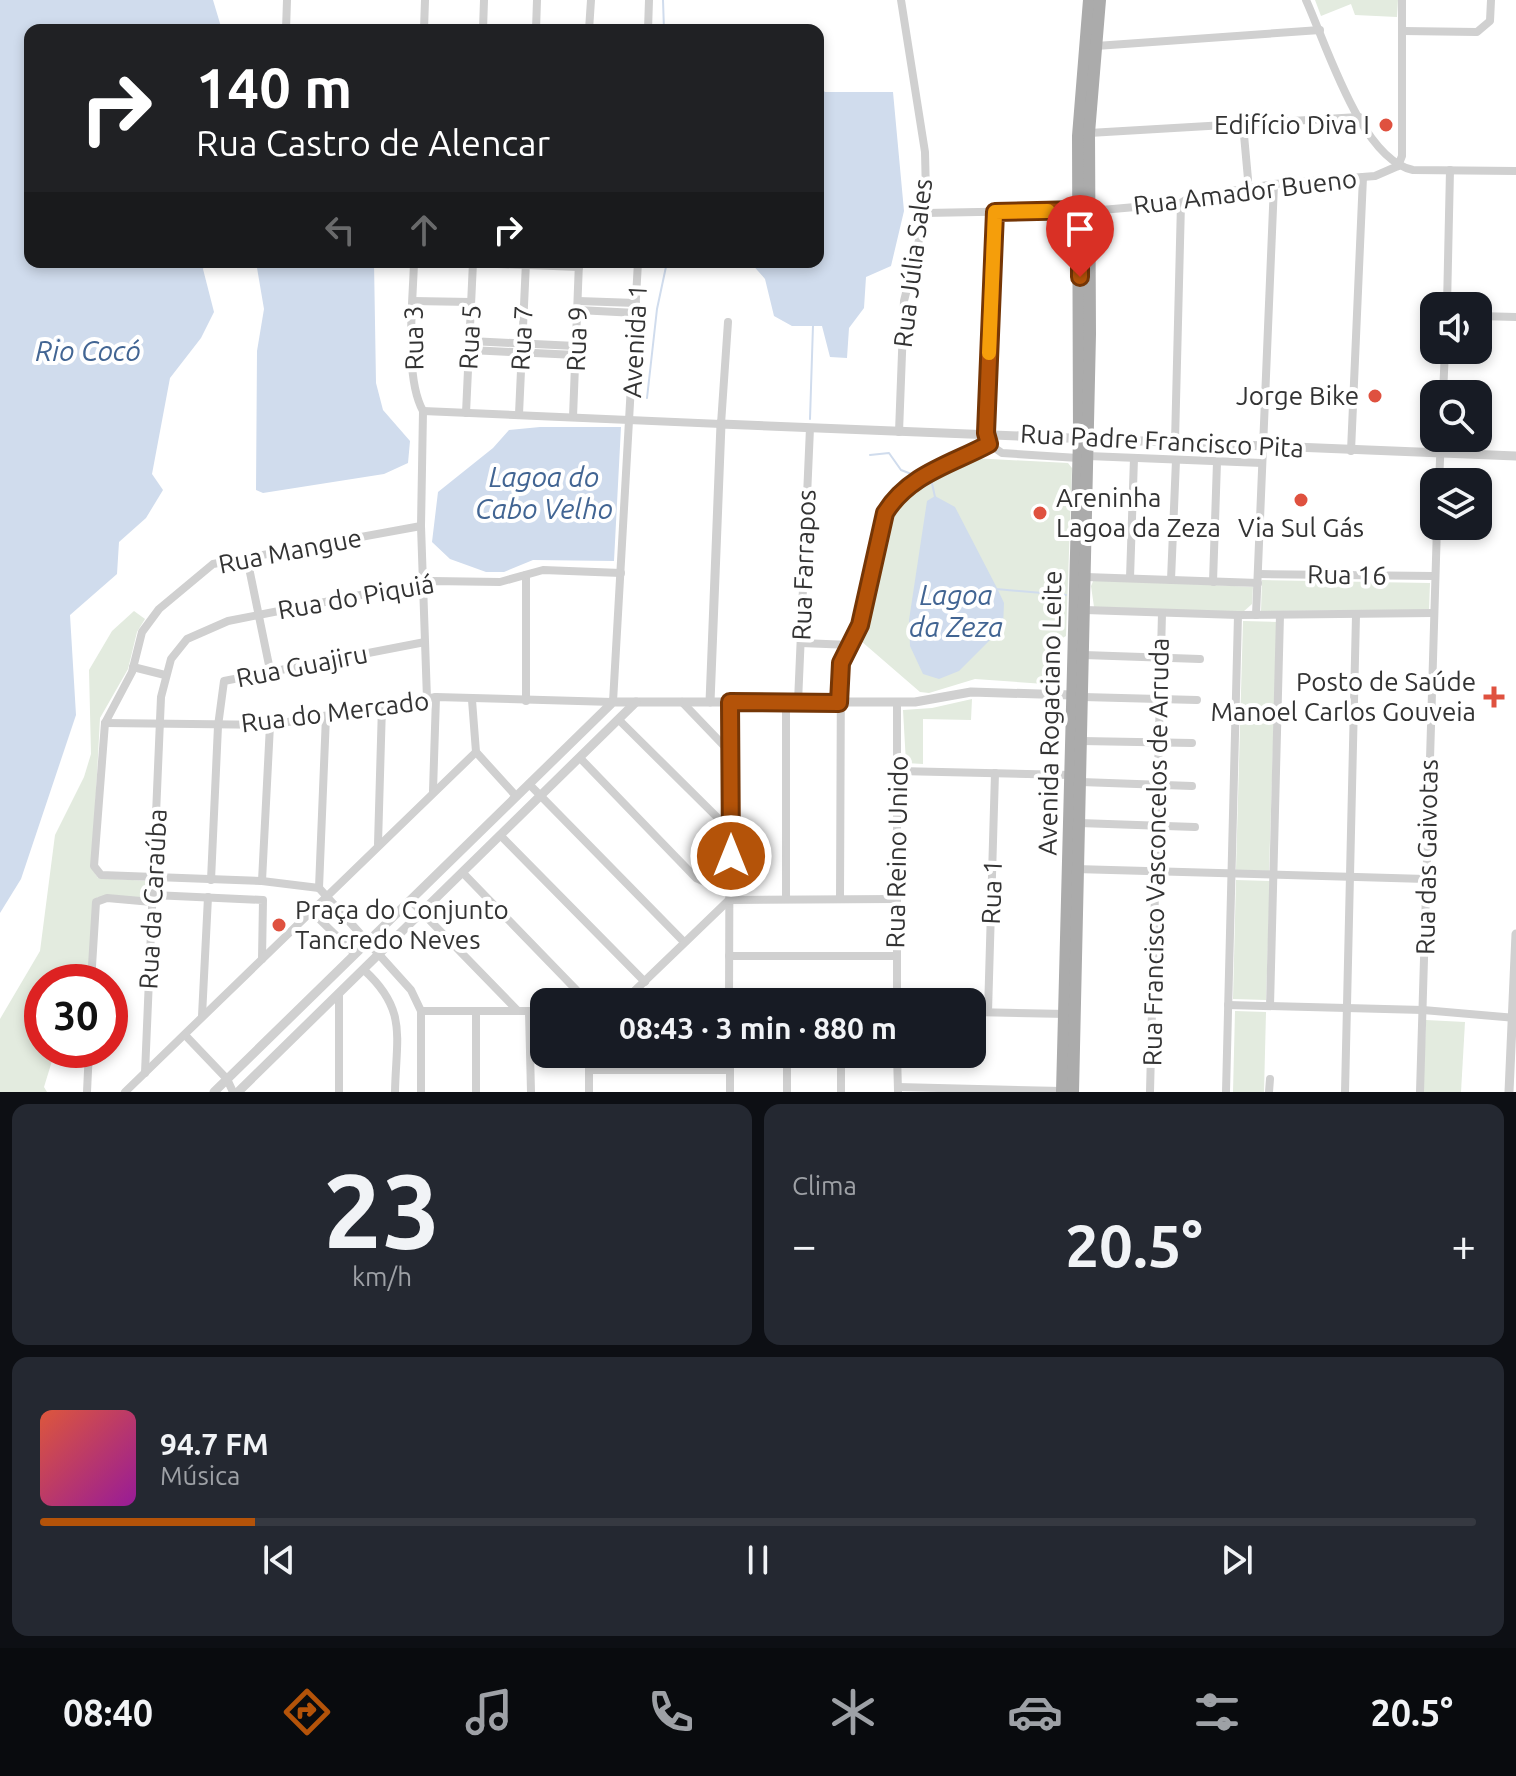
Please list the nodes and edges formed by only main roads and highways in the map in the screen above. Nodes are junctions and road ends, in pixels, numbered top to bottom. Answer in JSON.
{"nodes":[{"id":1,"x":1089,"y":0,"type":"edge"},
{"id":2,"x":1100,"y":0,"type":"edge"},
{"id":3,"x":1085,"y":210,"type":"junction"},
{"id":4,"x":1081,"y":594,"type":"junction"},
{"id":5,"x":1078,"y":696,"type":"junction"},
{"id":6,"x":1076,"y":778,"type":"junction"},
{"id":7,"x":1073,"y":869,"type":"junction"},
{"id":8,"x":1070,"y":1015,"type":"junction"},
{"id":9,"x":1062,"y":1092,"type":"edge"},
{"id":10,"x":1073,"y":1092,"type":"edge"}],
"edges":[{"from":1,"to":3,"type":"main road","name":"Avenida Rogaciano Leite"},
{"from":2,"to":3,"type":"main road","name":"Avenida Rogaciano Leite"},
{"from":3,"to":4,"type":"main road","name":"Avenida Rogaciano Leite"},
{"from":4,"to":5,"type":"main road","name":"Avenida Rogaciano Leite"},
{"from":4,"to":5,"type":"main road","name":"Avenida Rogaciano Leite"},
{"from":5,"to":6,"type":"main road","name":"Avenida Rogaciano Leite"},
{"from":5,"to":6,"type":"main road","name":"Avenida Rogaciano Leite"},
{"from":6,"to":7,"type":"main road","name":"Avenida Rogaciano Leite"},
{"from":6,"to":7,"type":"main road","name":"Avenida Rogaciano Leite"},
{"from":7,"to":8,"type":"main road","name":"Avenida Rogaciano Leite"},
{"from":8,"to":9,"type":"main road","name":"Avenida Rogaciano Leite"},
{"from":8,"to":10,"type":"main road","name":"Avenida Rogaciano Leite"}]}
